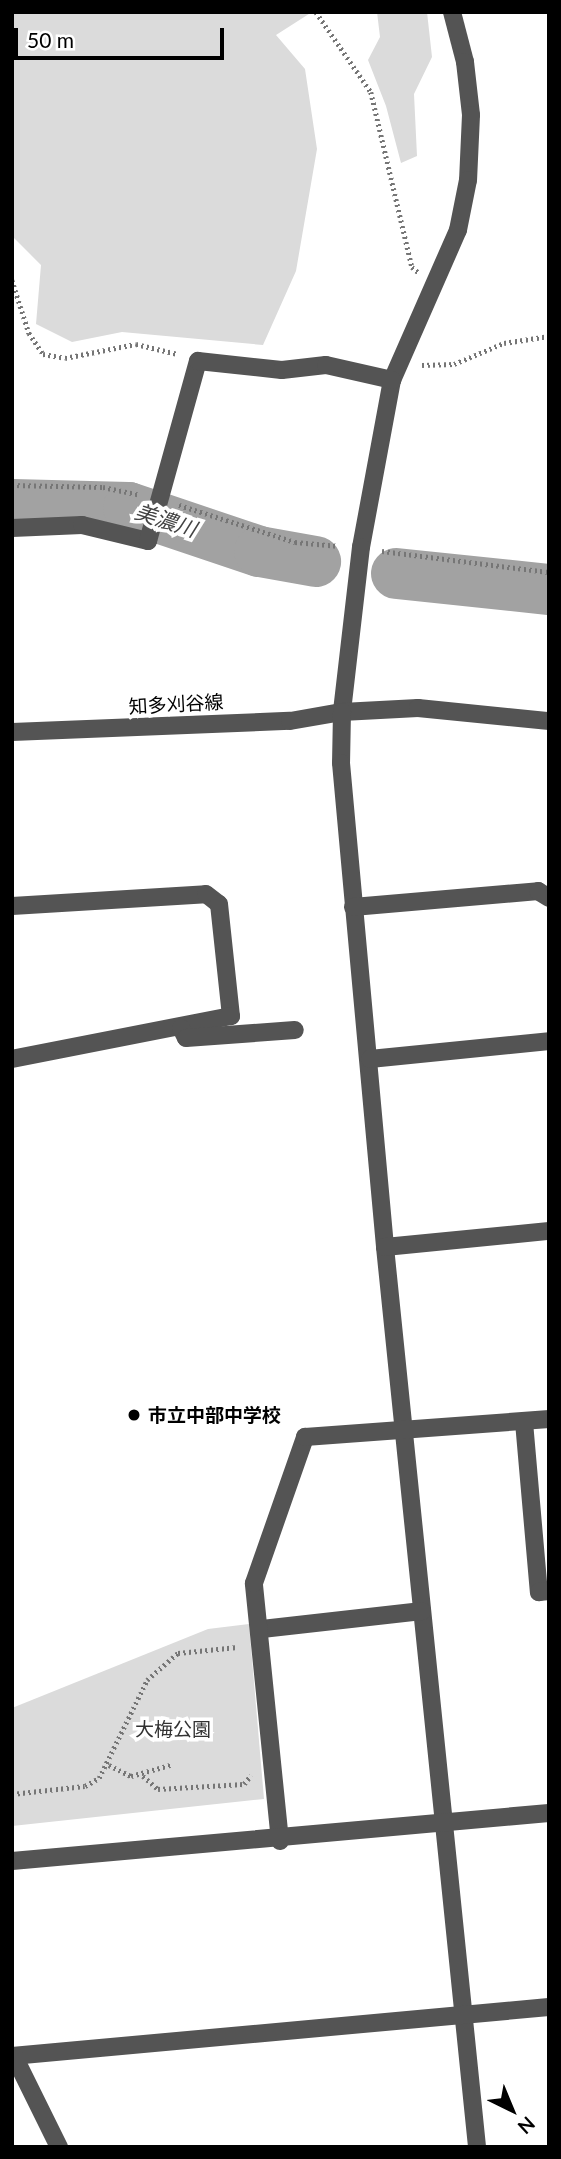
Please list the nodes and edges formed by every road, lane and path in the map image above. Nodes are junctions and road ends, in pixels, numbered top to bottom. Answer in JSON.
{"nodes":[{"id":1,"x":316,"y":12,"type":"edge"},
{"id":2,"x":452,"y":12,"type":"edge"},
{"id":3,"x":424,"y":277,"type":"dead end"},
{"id":4,"x":12,"y":280,"type":"edge"},
{"id":5,"x":549,"y":336,"type":"edge"},
{"id":6,"x":404,"y":354,"type":"junction"},
{"id":7,"x":198,"y":361,"type":"junction"},
{"id":8,"x":392,"y":380,"type":"junction"},
{"id":9,"x":12,"y":485,"type":"edge"},
{"id":10,"x":160,"y":503,"type":"junction"},
{"id":11,"x":12,"y":528,"type":"edge"},
{"id":12,"x":360,"y":547,"type":"junction"},
{"id":13,"x":549,"y":572,"type":"edge"},
{"id":14,"x":342,"y":712,"type":"junction"},
{"id":15,"x":549,"y":721,"type":"edge"},
{"id":16,"x":12,"y":732,"type":"edge"},
{"id":17,"x":549,"y":898,"type":"edge"},
{"id":18,"x":12,"y":906,"type":"edge"},
{"id":19,"x":353,"y":907,"type":"junction"},
{"id":20,"x":181,"y":1028,"type":"junction"},
{"id":21,"x":295,"y":1030,"type":"dead end"},
{"id":22,"x":549,"y":1041,"type":"edge"},
{"id":23,"x":12,"y":1059,"type":"edge"},
{"id":24,"x":370,"y":1059,"type":"junction"},
{"id":25,"x":549,"y":1231,"type":"edge"},
{"id":26,"x":385,"y":1247,"type":"junction"},
{"id":27,"x":549,"y":1419,"type":"edge"},
{"id":28,"x":524,"y":1422,"type":"junction"},
{"id":29,"x":404,"y":1433,"type":"junction"},
{"id":30,"x":549,"y":1591,"type":"edge"},
{"id":31,"x":422,"y":1611,"type":"junction"},
{"id":32,"x":262,"y":1637,"type":"junction"},
{"id":33,"x":239,"y":1647,"type":"junction"},
{"id":34,"x":240,"y":1660,"type":"dead end"},
{"id":35,"x":250,"y":1762,"type":"dead end"},
{"id":36,"x":108,"y":1765,"type":"junction"},
{"id":37,"x":170,"y":1765,"type":"dead end"},
{"id":38,"x":143,"y":1776,"type":"junction"},
{"id":39,"x":12,"y":1794,"type":"edge"},
{"id":40,"x":549,"y":1813,"type":"edge"},
{"id":41,"x":441,"y":1825,"type":"junction"},
{"id":42,"x":280,"y":1841,"type":"junction"},
{"id":43,"x":12,"y":1861,"type":"edge"},
{"id":44,"x":549,"y":2007,"type":"edge"},
{"id":45,"x":461,"y":2012,"type":"junction"},
{"id":46,"x":13,"y":2056,"type":"edge"},
{"id":47,"x":59,"y":2147,"type":"edge"},
{"id":48,"x":477,"y":2147,"type":"edge"}],
"edges":[{"from":1,"to":3,"type":"path"},
{"from":2,"to":6,"type":"street"},
{"from":4,"to":7,"type":"path"},
{"from":5,"to":6,"type":"path"},
{"from":6,"to":8,"type":"street"},
{"from":7,"to":8,"type":"street"},
{"from":7,"to":10,"type":"street"},
{"from":8,"to":12,"type":"street"},
{"from":9,"to":10,"type":"path"},
{"from":10,"to":11,"type":"street"},
{"from":10,"to":12,"type":"path"},
{"from":12,"to":13,"type":"path"},
{"from":12,"to":14,"type":"street"},
{"from":14,"to":15,"type":"street","name":"知多刈谷線"},
{"from":14,"to":16,"type":"street","name":"知多刈谷線"},
{"from":14,"to":19,"type":"street"},
{"from":17,"to":19,"type":"street"},
{"from":18,"to":20,"type":"street"},
{"from":19,"to":24,"type":"street"},
{"from":20,"to":21,"type":"street"},
{"from":20,"to":23,"type":"street"},
{"from":22,"to":24,"type":"street"},
{"from":24,"to":26,"type":"street"},
{"from":25,"to":26,"type":"street"},
{"from":26,"to":29,"type":"street"},
{"from":27,"to":28,"type":"street"},
{"from":28,"to":29,"type":"street"},
{"from":28,"to":30,"type":"street"},
{"from":29,"to":31,"type":"street"},
{"from":29,"to":32,"type":"street"},
{"from":31,"to":32,"type":"street"},
{"from":31,"to":41,"type":"street"},
{"from":32,"to":33,"type":"path"},
{"from":32,"to":42,"type":"street"},
{"from":33,"to":34,"type":"path"},
{"from":33,"to":36,"type":"path"},
{"from":35,"to":38,"type":"path"},
{"from":36,"to":38,"type":"path"},
{"from":36,"to":39,"type":"path"},
{"from":37,"to":38,"type":"path"},
{"from":40,"to":41,"type":"street"},
{"from":41,"to":42,"type":"street"},
{"from":41,"to":45,"type":"street"},
{"from":42,"to":43,"type":"street"},
{"from":44,"to":45,"type":"street"},
{"from":45,"to":46,"type":"street"},
{"from":45,"to":48,"type":"street"},
{"from":46,"to":47,"type":"street"}]}
